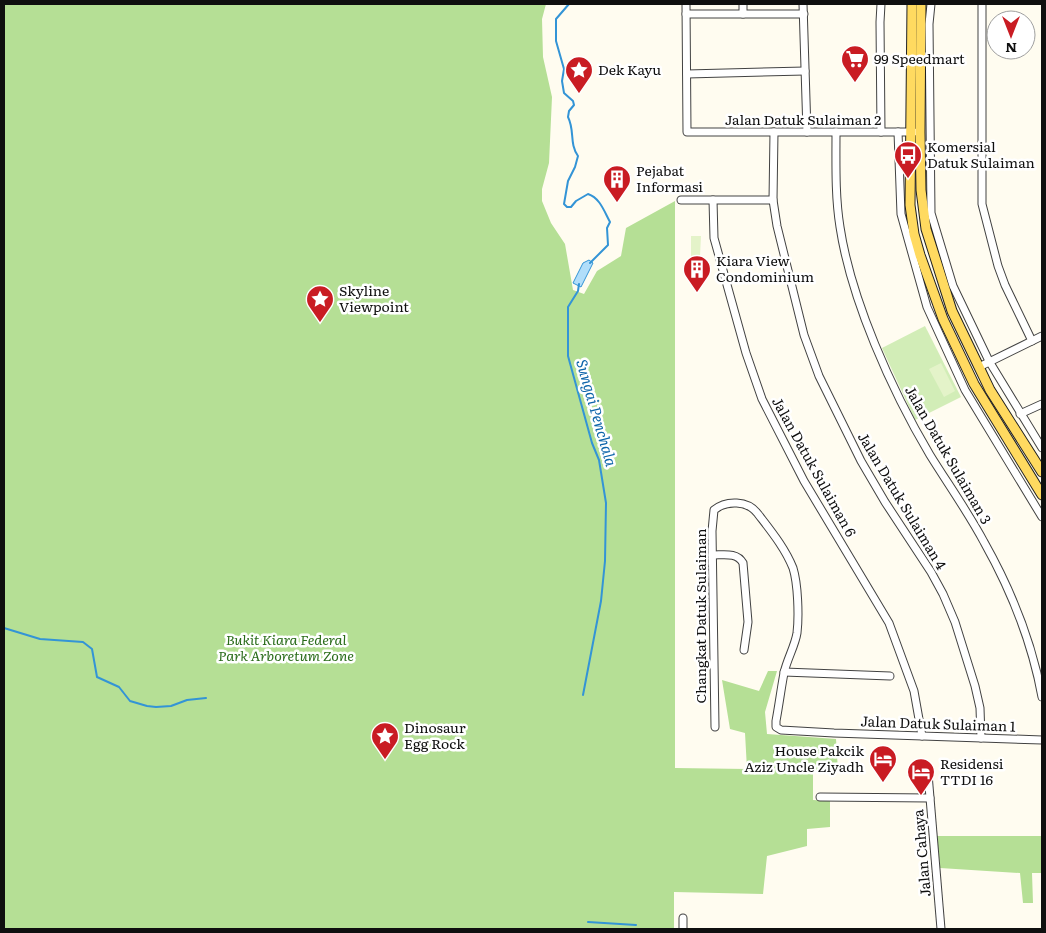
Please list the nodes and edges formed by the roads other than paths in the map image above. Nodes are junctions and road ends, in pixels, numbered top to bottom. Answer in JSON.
{"nodes":[{"id":1,"x":686,"y":4,"type":"edge"},
{"id":2,"x":742,"y":4,"type":"edge"},
{"id":3,"x":803,"y":4,"type":"edge"},
{"id":4,"x":881,"y":4,"type":"edge"},
{"id":5,"x":912,"y":4,"type":"edge"},
{"id":6,"x":921,"y":4,"type":"edge"},
{"id":7,"x":931,"y":4,"type":"edge"},
{"id":8,"x":982,"y":4,"type":"edge"},
{"id":9,"x":686,"y":14,"type":"junction"},
{"id":10,"x":742,"y":14,"type":"junction"},
{"id":11,"x":804,"y":14,"type":"junction"},
{"id":12,"x":805,"y":71,"type":"junction"},
{"id":13,"x":686,"y":74,"type":"junction"},
{"id":14,"x":774,"y":132,"type":"junction"},
{"id":15,"x":807,"y":132,"type":"junction"},
{"id":16,"x":836,"y":132,"type":"junction"},
{"id":17,"x":881,"y":132,"type":"junction"},
{"id":18,"x":898,"y":132,"type":"junction"},
{"id":19,"x":915,"y":132,"type":"junction"},
{"id":20,"x":681,"y":200,"type":"dead end"},
{"id":21,"x":713,"y":200,"type":"junction"},
{"id":22,"x":773,"y":200,"type":"junction"},
{"id":23,"x":936,"y":262,"type":"junction"},
{"id":24,"x":929,"y":283,"type":"junction"},
{"id":25,"x":1042,"y":336,"type":"edge"},
{"id":26,"x":1032,"y":341,"type":"junction"},
{"id":27,"x":989,"y":361,"type":"junction"},
{"id":28,"x":978,"y":367,"type":"junction"},
{"id":29,"x":1002,"y":384,"type":"junction"},
{"id":30,"x":990,"y":390,"type":"junction"},
{"id":31,"x":1042,"y":404,"type":"edge"},
{"id":32,"x":1020,"y":414,"type":"junction"},
{"id":33,"x":1042,"y":448,"type":"edge"},
{"id":34,"x":1042,"y":472,"type":"edge"},
{"id":35,"x":1042,"y":495,"type":"edge"},
{"id":36,"x":1042,"y":517,"type":"edge"},
{"id":37,"x":712,"y":555,"type":"junction"},
{"id":38,"x":744,"y":650,"type":"dead end"},
{"id":39,"x":784,"y":672,"type":"junction"},
{"id":40,"x":890,"y":676,"type":"dead end"},
{"id":41,"x":1042,"y":697,"type":"edge"},
{"id":42,"x":715,"y":727,"type":"dead end"},
{"id":43,"x":834,"y":734,"type":"joint"},
{"id":44,"x":922,"y":736,"type":"junction"},
{"id":45,"x":981,"y":738,"type":"junction"},
{"id":46,"x":1042,"y":740,"type":"edge"},
{"id":47,"x":928,"y":774,"type":"dead end"},
{"id":48,"x":820,"y":797,"type":"dead end"},
{"id":49,"x":930,"y":798,"type":"junction"},
{"id":50,"x":683,"y":918,"type":"dead end"},
{"id":51,"x":683,"y":929,"type":"edge"},
{"id":52,"x":941,"y":929,"type":"edge"}],
"edges":[{"from":1,"to":9,"type":"street"},
{"from":2,"to":10,"type":"street"},
{"from":3,"to":11,"type":"street"},
{"from":4,"to":17,"type":"street"},
{"from":5,"to":19,"type":"main road"},
{"from":6,"to":19,"type":"main road"},
{"from":7,"to":27,"type":"street"},
{"from":8,"to":26,"type":"street"},
{"from":9,"to":10,"type":"street"},
{"from":9,"to":13,"type":"street"},
{"from":10,"to":11,"type":"street"},
{"from":11,"to":12,"type":"street"},
{"from":12,"to":13,"type":"street"},
{"from":12,"to":15,"type":"street"},
{"from":13,"to":14,"type":"street","name":"Jalan Datuk Sulaiman 2"},
{"from":14,"to":15,"type":"street","name":"Jalan Datuk Sulaiman 2"},
{"from":14,"to":22,"type":"street","name":"Jalan Datuk Sulaiman 4"},
{"from":15,"to":16,"type":"street","name":"Jalan Datuk Sulaiman 2"},
{"from":16,"to":17,"type":"street","name":"Jalan Datuk Sulaiman 2"},
{"from":16,"to":41,"type":"street","name":"Jalan Datuk Sulaiman 3"},
{"from":17,"to":18,"type":"street","name":"Jalan Datuk Sulaiman 2"},
{"from":18,"to":19,"type":"street","name":"Jalan Datuk Sulaiman 2"},
{"from":18,"to":36,"type":"street"},
{"from":19,"to":23,"type":"main road"},
{"from":19,"to":24,"type":"main road"},
{"from":20,"to":21,"type":"street"},
{"from":21,"to":22,"type":"street"},
{"from":21,"to":44,"type":"street","name":"Jalan Datuk Sulaiman 6"},
{"from":22,"to":45,"type":"street","name":"Jalan Datuk Sulaiman 4"},
{"from":23,"to":24,"type":"main road"},
{"from":23,"to":28,"type":"main road"},
{"from":24,"to":35,"type":"main road"},
{"from":25,"to":26,"type":"street"},
{"from":26,"to":27,"type":"street"},
{"from":27,"to":28,"type":"street"},
{"from":27,"to":29,"type":"street"},
{"from":28,"to":30,"type":"main road"},
{"from":29,"to":30,"type":"street"},
{"from":29,"to":32,"type":"street"},
{"from":30,"to":34,"type":"main road"},
{"from":31,"to":32,"type":"street"},
{"from":32,"to":33,"type":"street"},
{"from":37,"to":38,"type":"street"},
{"from":37,"to":39,"type":"street","name":"Changkat Datuk Sulaiman"},
{"from":37,"to":42,"type":"street","name":"Changkat Datuk Sulaiman"},
{"from":39,"to":40,"type":"street"},
{"from":39,"to":43,"type":"street","name":"Changkat Datuk Sulaiman"},
{"from":43,"to":44,"type":"street","name":"Jalan Datuk Sulaiman 1"},
{"from":44,"to":45,"type":"street","name":"Jalan Datuk Sulaiman 1"},
{"from":45,"to":46,"type":"street","name":"Jalan Datuk Sulaiman 1"},
{"from":47,"to":49,"type":"street","name":"Jalan Cahaya"},
{"from":48,"to":49,"type":"street"},
{"from":49,"to":52,"type":"street","name":"Jalan Cahaya"},
{"from":50,"to":51,"type":"street"}]}
